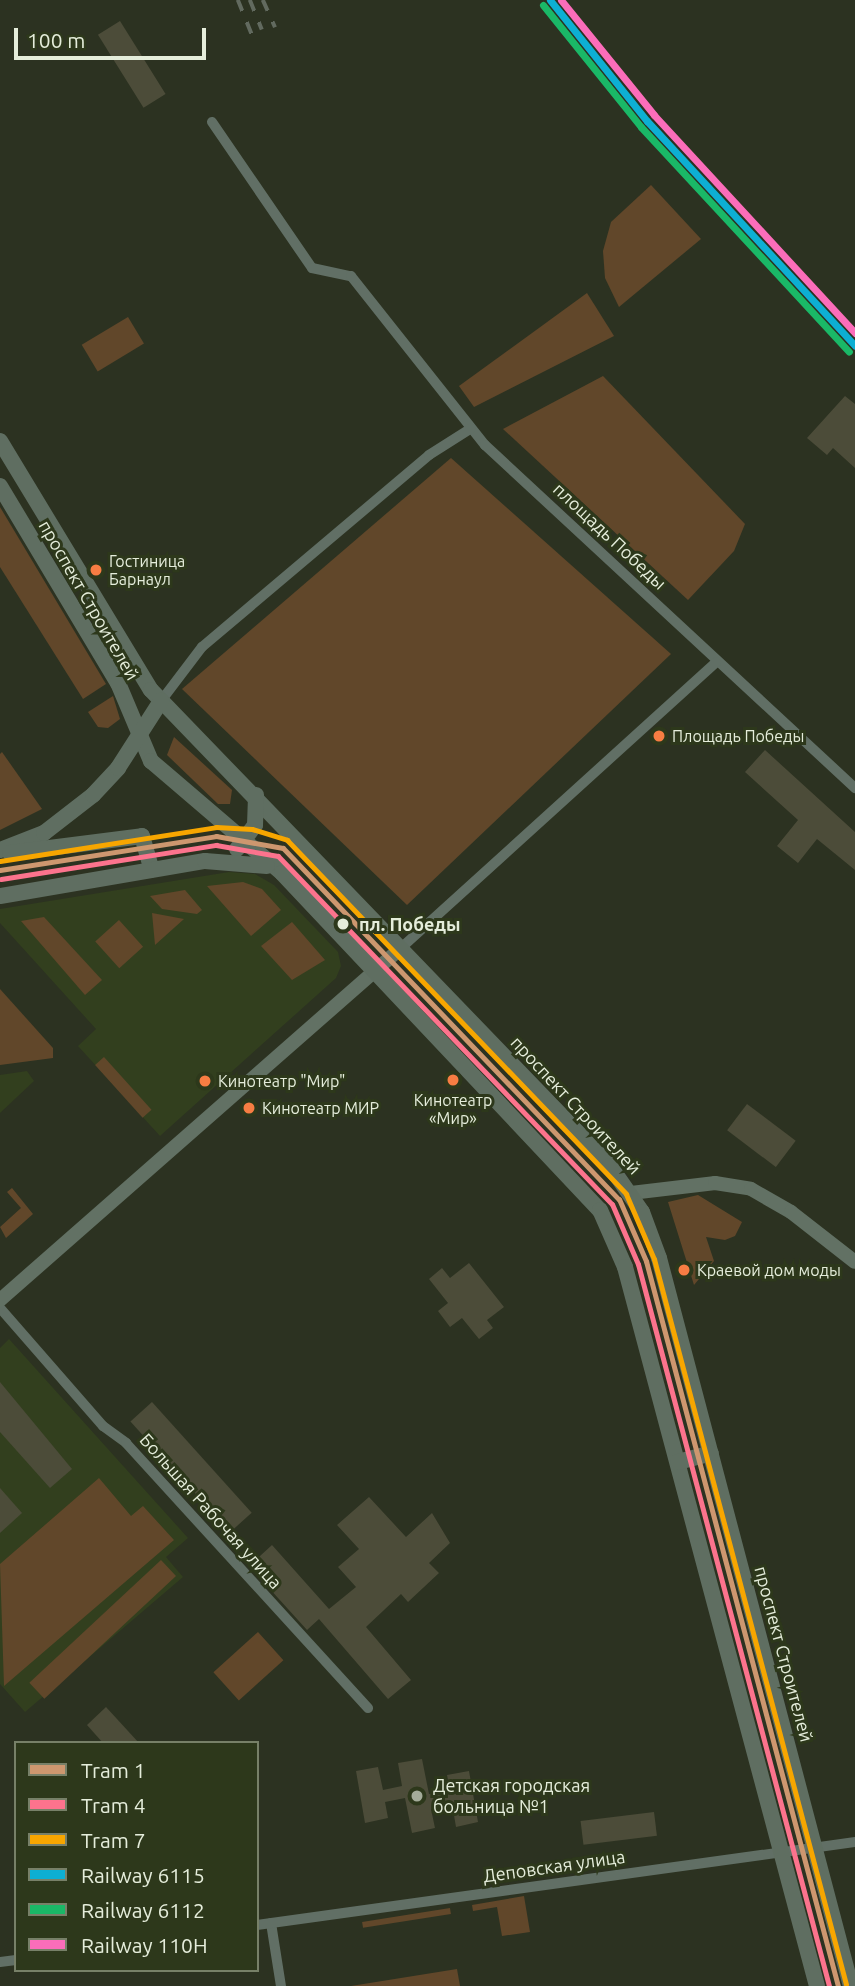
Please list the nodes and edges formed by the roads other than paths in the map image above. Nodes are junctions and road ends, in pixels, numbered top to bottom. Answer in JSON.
{"nodes":[{"id":1,"x":212,"y":122,"type":"dead end"},
{"id":2,"x":470,"y":429,"type":"junction"},
{"id":3,"x":0,"y":441,"type":"edge"},
{"id":4,"x":0,"y":486,"type":"edge"},
{"id":5,"x":716,"y":662,"type":"junction"},
{"id":6,"x":162,"y":701,"type":"junction"},
{"id":7,"x":139,"y":737,"type":"junction"},
{"id":8,"x":855,"y":788,"type":"edge"},
{"id":9,"x":256,"y":795,"type":"junction"},
{"id":10,"x":244,"y":845,"type":"junction"},
{"id":11,"x":0,"y":852,"type":"edge"},
{"id":12,"x":205,"y":861,"type":"junction"},
{"id":13,"x":152,"y":870,"type":"junction"},
{"id":14,"x":282,"y":873,"type":"junction"},
{"id":15,"x":0,"y":896,"type":"edge"},
{"id":16,"x":401,"y":948,"type":"junction"},
{"id":17,"x":375,"y":970,"type":"junction"},
{"id":18,"x":631,"y":1193,"type":"junction"},
{"id":19,"x":855,"y":1262,"type":"edge"},
{"id":20,"x":0,"y":1300,"type":"edge"},
{"id":21,"x":0,"y":1308,"type":"edge"},
{"id":22,"x":710,"y":1452,"type":"junction"},
{"id":23,"x":678,"y":1462,"type":"junction"},
{"id":24,"x":368,"y":1709,"type":"dead end"},
{"id":25,"x":855,"y":1842,"type":"edge"},
{"id":26,"x":816,"y":1847,"type":"junction"},
{"id":27,"x":781,"y":1851,"type":"junction"},
{"id":28,"x":271,"y":1923,"type":"junction"},
{"id":29,"x":259,"y":1925,"type":"edge"},
{"id":30,"x":281,"y":1986,"type":"edge"},
{"id":31,"x":817,"y":1986,"type":"edge"},
{"id":32,"x":851,"y":1986,"type":"edge"}],
"edges":[{"from":1,"to":2,"type":"street","name":"площадь Победы"},
{"from":2,"to":5,"type":"street","name":"площадь Победы"},
{"from":2,"to":6,"type":"street"},
{"from":3,"to":6,"type":"main road","name":"проспект Строителей"},
{"from":4,"to":7,"type":"main road","name":"проспект Строителей"},
{"from":5,"to":8,"type":"street","name":"площадь Победы"},
{"from":5,"to":16,"type":"street"},
{"from":6,"to":7,"type":"main road"},
{"from":6,"to":9,"type":"main road","name":"проспект Строителей"},
{"from":7,"to":10,"type":"main road","name":"проспект Строителей"},
{"from":7,"to":11,"type":"main road"},
{"from":9,"to":10,"type":"main road"},
{"from":9,"to":16,"type":"main road","name":"проспект Строителей"},
{"from":10,"to":12,"type":"main road"},
{"from":10,"to":14,"type":"main road","name":"проспект Строителей"},
{"from":11,"to":13,"type":"main road"},
{"from":12,"to":13,"type":"main road"},
{"from":12,"to":14,"type":"main road"},
{"from":13,"to":15,"type":"main road"},
{"from":14,"to":17,"type":"main road","name":"проспект Строителей"},
{"from":16,"to":17,"type":"street"},
{"from":16,"to":18,"type":"main road","name":"проспект Строителей"},
{"from":17,"to":20,"type":"street"},
{"from":17,"to":23,"type":"main road","name":"проспект Строителей"},
{"from":18,"to":19,"type":"street"},
{"from":18,"to":22,"type":"main road","name":"проспект Строителей"},
{"from":21,"to":24,"type":"street","name":"Большая Рабочая улица"},
{"from":22,"to":23,"type":"main road"},
{"from":22,"to":26,"type":"main road","name":"проспект Строителей"},
{"from":23,"to":27,"type":"main road","name":"проспект Строителей"},
{"from":25,"to":26,"type":"street","name":"Деповская улица"},
{"from":26,"to":27,"type":"street","name":"Деповская улица"},
{"from":26,"to":32,"type":"main road","name":"проспект Строителей"},
{"from":27,"to":28,"type":"street","name":"Деповская улица"},
{"from":27,"to":31,"type":"main road","name":"проспект Строителей"},
{"from":28,"to":29,"type":"street","name":"Деповская улица"},
{"from":28,"to":30,"type":"street"}]}
